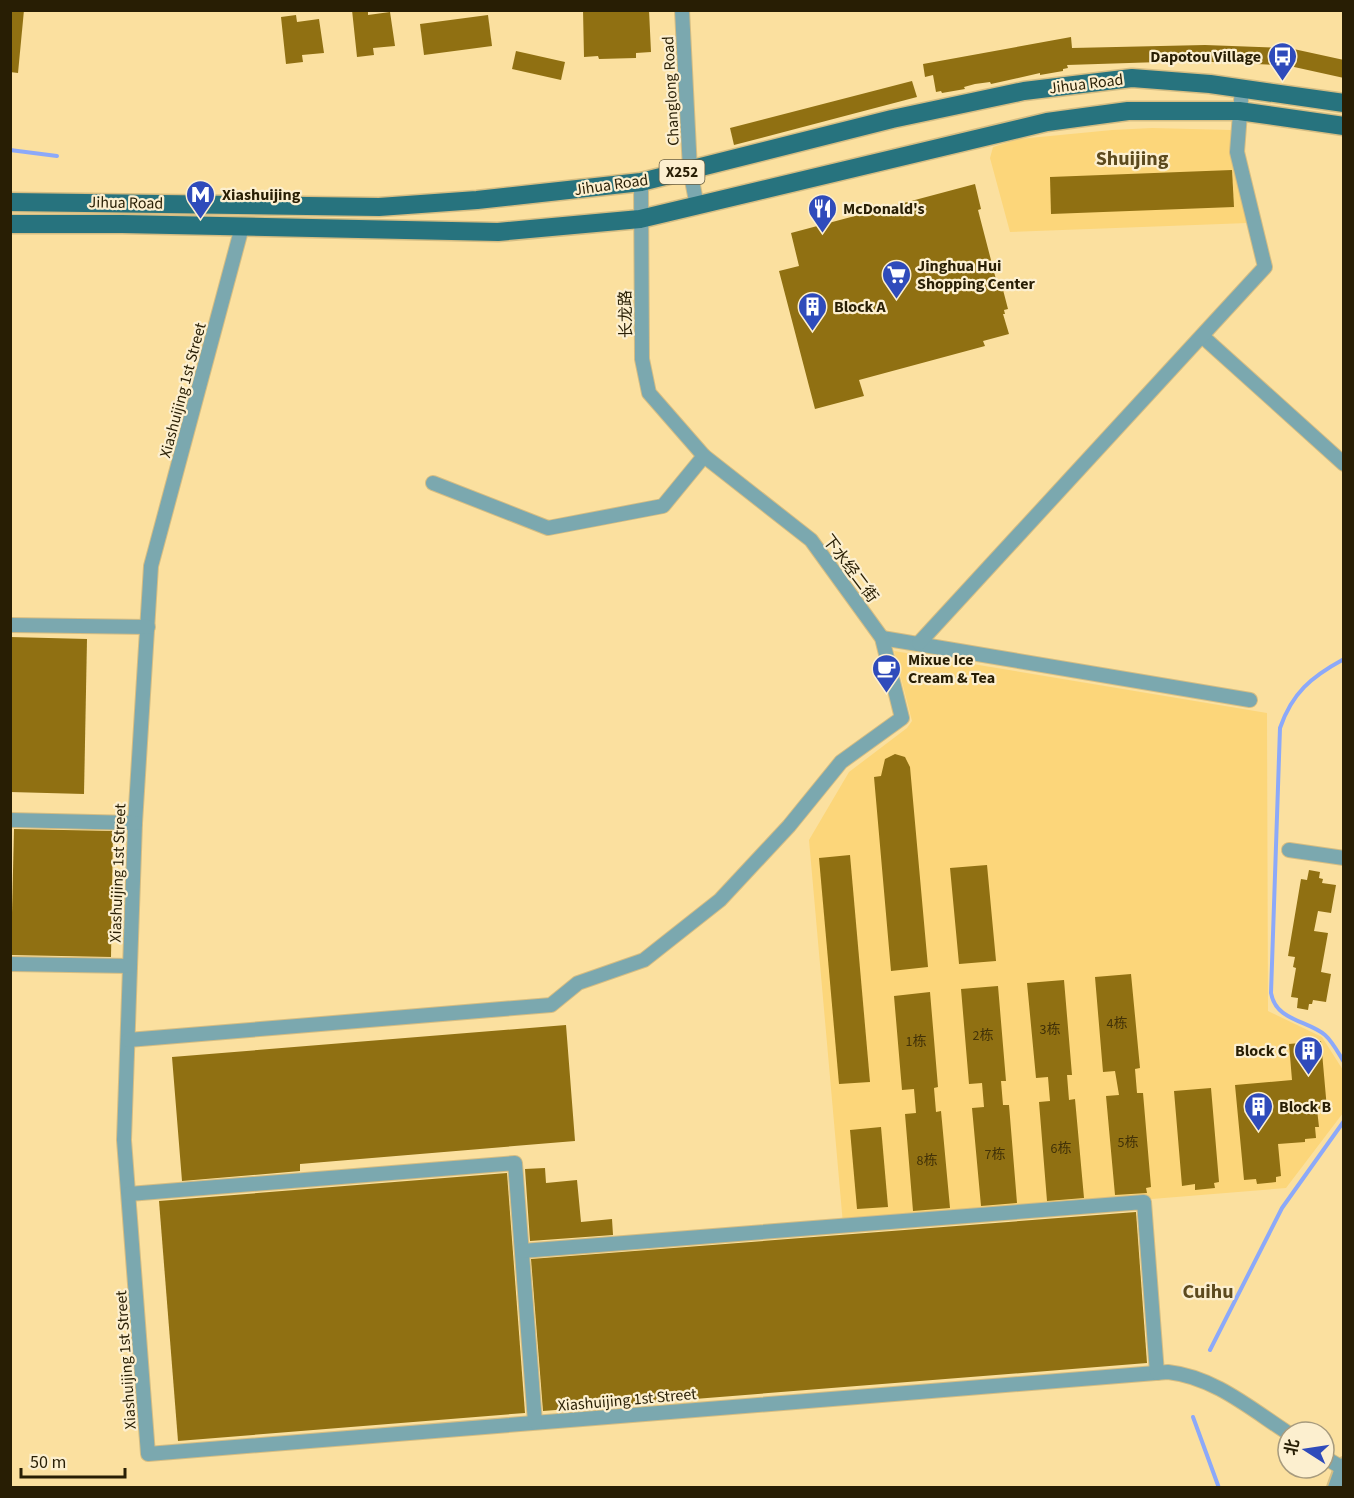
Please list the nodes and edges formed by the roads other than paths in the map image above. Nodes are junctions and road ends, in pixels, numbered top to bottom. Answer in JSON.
{"nodes":[{"id":1,"x":682,"y":10,"type":"edge"},
{"id":2,"x":1242,"y":88,"type":"junction"},
{"id":3,"x":1344,"y":103,"type":"edge"},
{"id":4,"x":1239,"y":111,"type":"junction"},
{"id":5,"x":1344,"y":126,"type":"edge"},
{"id":6,"x":690,"y":170,"type":"junction"},
{"id":7,"x":640,"y":182,"type":"junction"},
{"id":8,"x":10,"y":202,"type":"edge"},
{"id":9,"x":697,"y":206,"type":"junction"},
{"id":10,"x":640,"y":219,"type":"junction"},
{"id":11,"x":10,"y":224,"type":"edge"},
{"id":12,"x":242,"y":226,"type":"junction"},
{"id":13,"x":1202,"y":336,"type":"junction"},
{"id":14,"x":683,"y":432,"type":"joint"},
{"id":15,"x":704,"y":456,"type":"junction"},
{"id":16,"x":1344,"y":464,"type":"edge"},
{"id":17,"x":433,"y":483,"type":"dead end"},
{"id":18,"x":10,"y":625,"type":"edge"},
{"id":19,"x":148,"y":627,"type":"junction"},
{"id":20,"x":882,"y":638,"type":"junction"},
{"id":21,"x":919,"y":644,"type":"junction"},
{"id":22,"x":1250,"y":700,"type":"dead end"},
{"id":23,"x":10,"y":820,"type":"edge"},
{"id":24,"x":135,"y":823,"type":"junction"},
{"id":25,"x":1289,"y":850,"type":"dead end"},
{"id":26,"x":1344,"y":858,"type":"edge"},
{"id":27,"x":10,"y":964,"type":"edge"},
{"id":28,"x":130,"y":966,"type":"junction"},
{"id":29,"x":128,"y":1041,"type":"junction"},
{"id":30,"x":129,"y":1194,"type":"junction"},
{"id":31,"x":522,"y":1251,"type":"junction"},
{"id":32,"x":1157,"y":1373,"type":"junction"},
{"id":33,"x":535,"y":1422,"type":"junction"},
{"id":34,"x":1276,"y":1425,"type":"edge"},
{"id":35,"x":1343,"y":1468,"type":"edge"},
{"id":36,"x":1336,"y":1488,"type":"edge"}],
"edges":[{"from":1,"to":6,"type":"street","name":"Changlong Road"},
{"from":2,"to":3,"type":"main road","name":"Jihua Road","number":"X252"},
{"from":2,"to":4,"type":"street"},
{"from":2,"to":6,"type":"main road","name":"Jihua Road","number":"X252"},
{"from":4,"to":5,"type":"main road","name":"Jihua Road","number":"X252"},
{"from":4,"to":9,"type":"main road","name":"Jihua Road","number":"X252"},
{"from":4,"to":13,"type":"street"},
{"from":6,"to":7,"type":"main road","name":"Jihua Road","number":"X252"},
{"from":6,"to":9,"type":"street","name":"Changlong Road"},
{"from":7,"to":8,"type":"main road","name":"Jihua Road","number":"X252"},
{"from":7,"to":10,"type":"street","name":"长龙路"},
{"from":9,"to":10,"type":"main road","name":"Jihua Road","number":"X252"},
{"from":10,"to":12,"type":"main road","name":"Jihua Road","number":"X252"},
{"from":10,"to":14,"type":"street","name":"长龙路"},
{"from":11,"to":12,"type":"main road","name":"Jihua Road","number":"X252"},
{"from":12,"to":19,"type":"street","name":"Xiashuijing 1st Street"},
{"from":13,"to":16,"type":"street"},
{"from":13,"to":21,"type":"street"},
{"from":14,"to":15,"type":"street","name":"下水经二街"},
{"from":15,"to":17,"type":"street"},
{"from":15,"to":20,"type":"street","name":"下水经二街"},
{"from":18,"to":19,"type":"street"},
{"from":19,"to":24,"type":"street","name":"Xiashuijing 1st Street"},
{"from":20,"to":21,"type":"street"},
{"from":20,"to":29,"type":"street","name":"下水经二街"},
{"from":21,"to":22,"type":"street"},
{"from":23,"to":24,"type":"street"},
{"from":24,"to":28,"type":"street","name":"Xiashuijing 1st Street"},
{"from":25,"to":26,"type":"street"},
{"from":27,"to":28,"type":"street"},
{"from":28,"to":29,"type":"street","name":"Xiashuijing 1st Street"},
{"from":29,"to":30,"type":"street","name":"Xiashuijing 1st Street"},
{"from":30,"to":31,"type":"street"},
{"from":30,"to":33,"type":"street","name":"Xiashuijing 1st Street"},
{"from":31,"to":32,"type":"street"},
{"from":31,"to":33,"type":"street"},
{"from":32,"to":33,"type":"street","name":"Xiashuijing 1st Street"},
{"from":32,"to":34,"type":"street","name":"Xiashuijing 1st Street"},
{"from":35,"to":36,"type":"street"}]}
